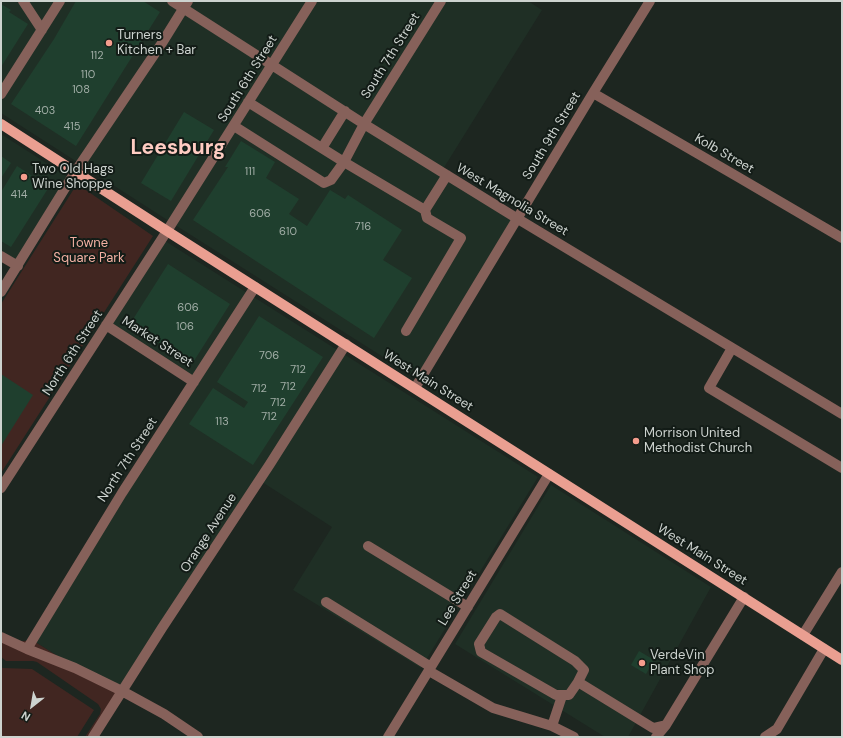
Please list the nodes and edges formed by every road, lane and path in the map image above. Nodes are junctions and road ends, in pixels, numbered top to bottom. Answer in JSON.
{"nodes":[{"id":1,"x":23,"y":1,"type":"edge"},
{"id":2,"x":60,"y":1,"type":"edge"},
{"id":3,"x":172,"y":1,"type":"edge"},
{"id":4,"x":312,"y":1,"type":"edge"},
{"id":5,"x":441,"y":1,"type":"edge"},
{"id":6,"x":650,"y":1,"type":"edge"},
{"id":7,"x":186,"y":5,"type":"edge"},
{"id":8,"x":42,"y":30,"type":"junction"},
{"id":9,"x":272,"y":65,"type":"junction"},
{"id":10,"x":593,"y":93,"type":"junction"},
{"id":11,"x":1,"y":94,"type":"edge"},
{"id":12,"x":248,"y":102,"type":"junction"},
{"id":13,"x":345,"y":112,"type":"junction"},
{"id":14,"x":1,"y":124,"type":"edge"},
{"id":15,"x":364,"y":124,"type":"junction"},
{"id":16,"x":234,"y":126,"type":"junction"},
{"id":17,"x":322,"y":148,"type":"junction"},
{"id":18,"x":344,"y":162,"type":"junction"},
{"id":19,"x":76,"y":172,"type":"junction"},
{"id":20,"x":447,"y":175,"type":"junction"},
{"id":21,"x":424,"y":210,"type":"junction"},
{"id":22,"x":518,"y":219,"type":"junction"},
{"id":23,"x":167,"y":231,"type":"junction"},
{"id":24,"x":842,"y":238,"type":"edge"},
{"id":25,"x":1,"y":256,"type":"edge"},
{"id":26,"x":18,"y":266,"type":"junction"},
{"id":27,"x":255,"y":287,"type":"junction"},
{"id":28,"x":1,"y":292,"type":"edge"},
{"id":29,"x":106,"y":325,"type":"junction"},
{"id":30,"x":406,"y":331,"type":"dead end"},
{"id":31,"x":346,"y":344,"type":"junction"},
{"id":32,"x":732,"y":348,"type":"junction"},
{"id":33,"x":194,"y":382,"type":"junction"},
{"id":34,"x":415,"y":388,"type":"junction"},
{"id":35,"x":842,"y":414,"type":"edge"},
{"id":36,"x":842,"y":468,"type":"edge"},
{"id":37,"x":549,"y":474,"type":"junction"},
{"id":38,"x":1,"y":488,"type":"edge"},
{"id":39,"x":368,"y":546,"type":"dead end"},
{"id":40,"x":842,"y":572,"type":"edge"},
{"id":41,"x":744,"y":597,"type":"junction"},
{"id":42,"x":326,"y":602,"type":"dead end"},
{"id":43,"x":468,"y":606,"type":"junction"},
{"id":44,"x":803,"y":635,"type":"junction"},
{"id":45,"x":1,"y":637,"type":"edge"},
{"id":46,"x":27,"y":649,"type":"junction"},
{"id":47,"x":824,"y":649,"type":"junction"},
{"id":48,"x":842,"y":660,"type":"edge"},
{"id":49,"x":430,"y":669,"type":"junction"},
{"id":50,"x":578,"y":682,"type":"junction"},
{"id":51,"x":122,"y":691,"type":"junction"},
{"id":52,"x":562,"y":696,"type":"junction"},
{"id":53,"x":666,"y":724,"type":"junction"},
{"id":54,"x":552,"y":726,"type":"junction"},
{"id":55,"x":93,"y":737,"type":"edge"},
{"id":56,"x":198,"y":737,"type":"edge"},
{"id":57,"x":388,"y":737,"type":"edge"},
{"id":58,"x":574,"y":737,"type":"edge"},
{"id":59,"x":656,"y":737,"type":"edge"},
{"id":60,"x":765,"y":737,"type":"edge"}],
"edges":[{"from":1,"to":8,"type":"street"},
{"from":2,"to":8,"type":"street"},
{"from":3,"to":7,"type":"street","name":"West Magnolia Street"},
{"from":4,"to":9,"type":"street","name":"South 6th Street"},
{"from":5,"to":15,"type":"street","name":"South 7th Street"},
{"from":6,"to":10,"type":"street","name":"South 9th Street"},
{"from":7,"to":9,"type":"street","name":"West Magnolia Street"},
{"from":7,"to":19,"type":"street"},
{"from":8,"to":11,"type":"street"},
{"from":9,"to":12,"type":"street","name":"South 6th Street"},
{"from":9,"to":13,"type":"street","name":"West Magnolia Street"},
{"from":10,"to":22,"type":"street","name":"South 9th Street"},
{"from":10,"to":24,"type":"street","name":"Kolb Street"},
{"from":12,"to":16,"type":"street","name":"South 6th Street"},
{"from":12,"to":17,"type":"street"},
{"from":13,"to":15,"type":"street","name":"West Magnolia Street"},
{"from":13,"to":17,"type":"street"},
{"from":14,"to":19,"type":"main road","name":"West Main Street"},
{"from":15,"to":18,"type":"street","name":"South 7th Street"},
{"from":15,"to":20,"type":"street","name":"West Magnolia Street"},
{"from":16,"to":18,"type":"street","name":"South 7th Street"},
{"from":16,"to":23,"type":"street","name":"South 6th Street"},
{"from":17,"to":18,"type":"street"},
{"from":18,"to":21,"type":"street"},
{"from":19,"to":23,"type":"main road","name":"West Main Street"},
{"from":19,"to":26,"type":"street"},
{"from":20,"to":21,"type":"street"},
{"from":20,"to":22,"type":"street","name":"West Magnolia Street"},
{"from":21,"to":30,"type":"street"},
{"from":22,"to":32,"type":"street","name":"West Magnolia Street"},
{"from":22,"to":34,"type":"street","name":"South 9th Street"},
{"from":23,"to":27,"type":"main road","name":"West Main Street"},
{"from":23,"to":29,"type":"street","name":"North 6th Street"},
{"from":25,"to":26,"type":"street"},
{"from":26,"to":28,"type":"street"},
{"from":27,"to":31,"type":"main road","name":"West Main Street"},
{"from":27,"to":33,"type":"street","name":"North 7th Street"},
{"from":29,"to":33,"type":"street","name":"Market Street"},
{"from":29,"to":38,"type":"street","name":"North 6th Street"},
{"from":31,"to":34,"type":"main road","name":"West Main Street"},
{"from":31,"to":51,"type":"street","name":"Orange Avenue"},
{"from":32,"to":35,"type":"street","name":"West Magnolia Street"},
{"from":32,"to":36,"type":"street"},
{"from":33,"to":46,"type":"street","name":"North 7th Street"},
{"from":34,"to":37,"type":"main road","name":"West Main Street"},
{"from":37,"to":41,"type":"main road","name":"West Main Street"},
{"from":37,"to":43,"type":"street","name":"Lee Street"},
{"from":39,"to":43,"type":"street"},
{"from":40,"to":44,"type":"street"},
{"from":41,"to":44,"type":"main road","name":"West Main Street"},
{"from":41,"to":53,"type":"street"},
{"from":42,"to":49,"type":"street"},
{"from":43,"to":49,"type":"street","name":"Lee Street"},
{"from":44,"to":47,"type":"main road","name":"West Main Street"},
{"from":45,"to":46,"type":"street"},
{"from":46,"to":51,"type":"street"},
{"from":47,"to":48,"type":"main road","name":"West Main Street"},
{"from":47,"to":60,"type":"street"},
{"from":49,"to":54,"type":"street"},
{"from":49,"to":57,"type":"street","name":"Lee Street"},
{"from":50,"to":52,"type":"street"},
{"from":50,"to":52,"type":"street"},
{"from":50,"to":53,"type":"street"},
{"from":51,"to":55,"type":"street","name":"Orange Avenue"},
{"from":51,"to":56,"type":"street"},
{"from":52,"to":54,"type":"street"},
{"from":53,"to":59,"type":"street"},
{"from":54,"to":58,"type":"street"}]}
